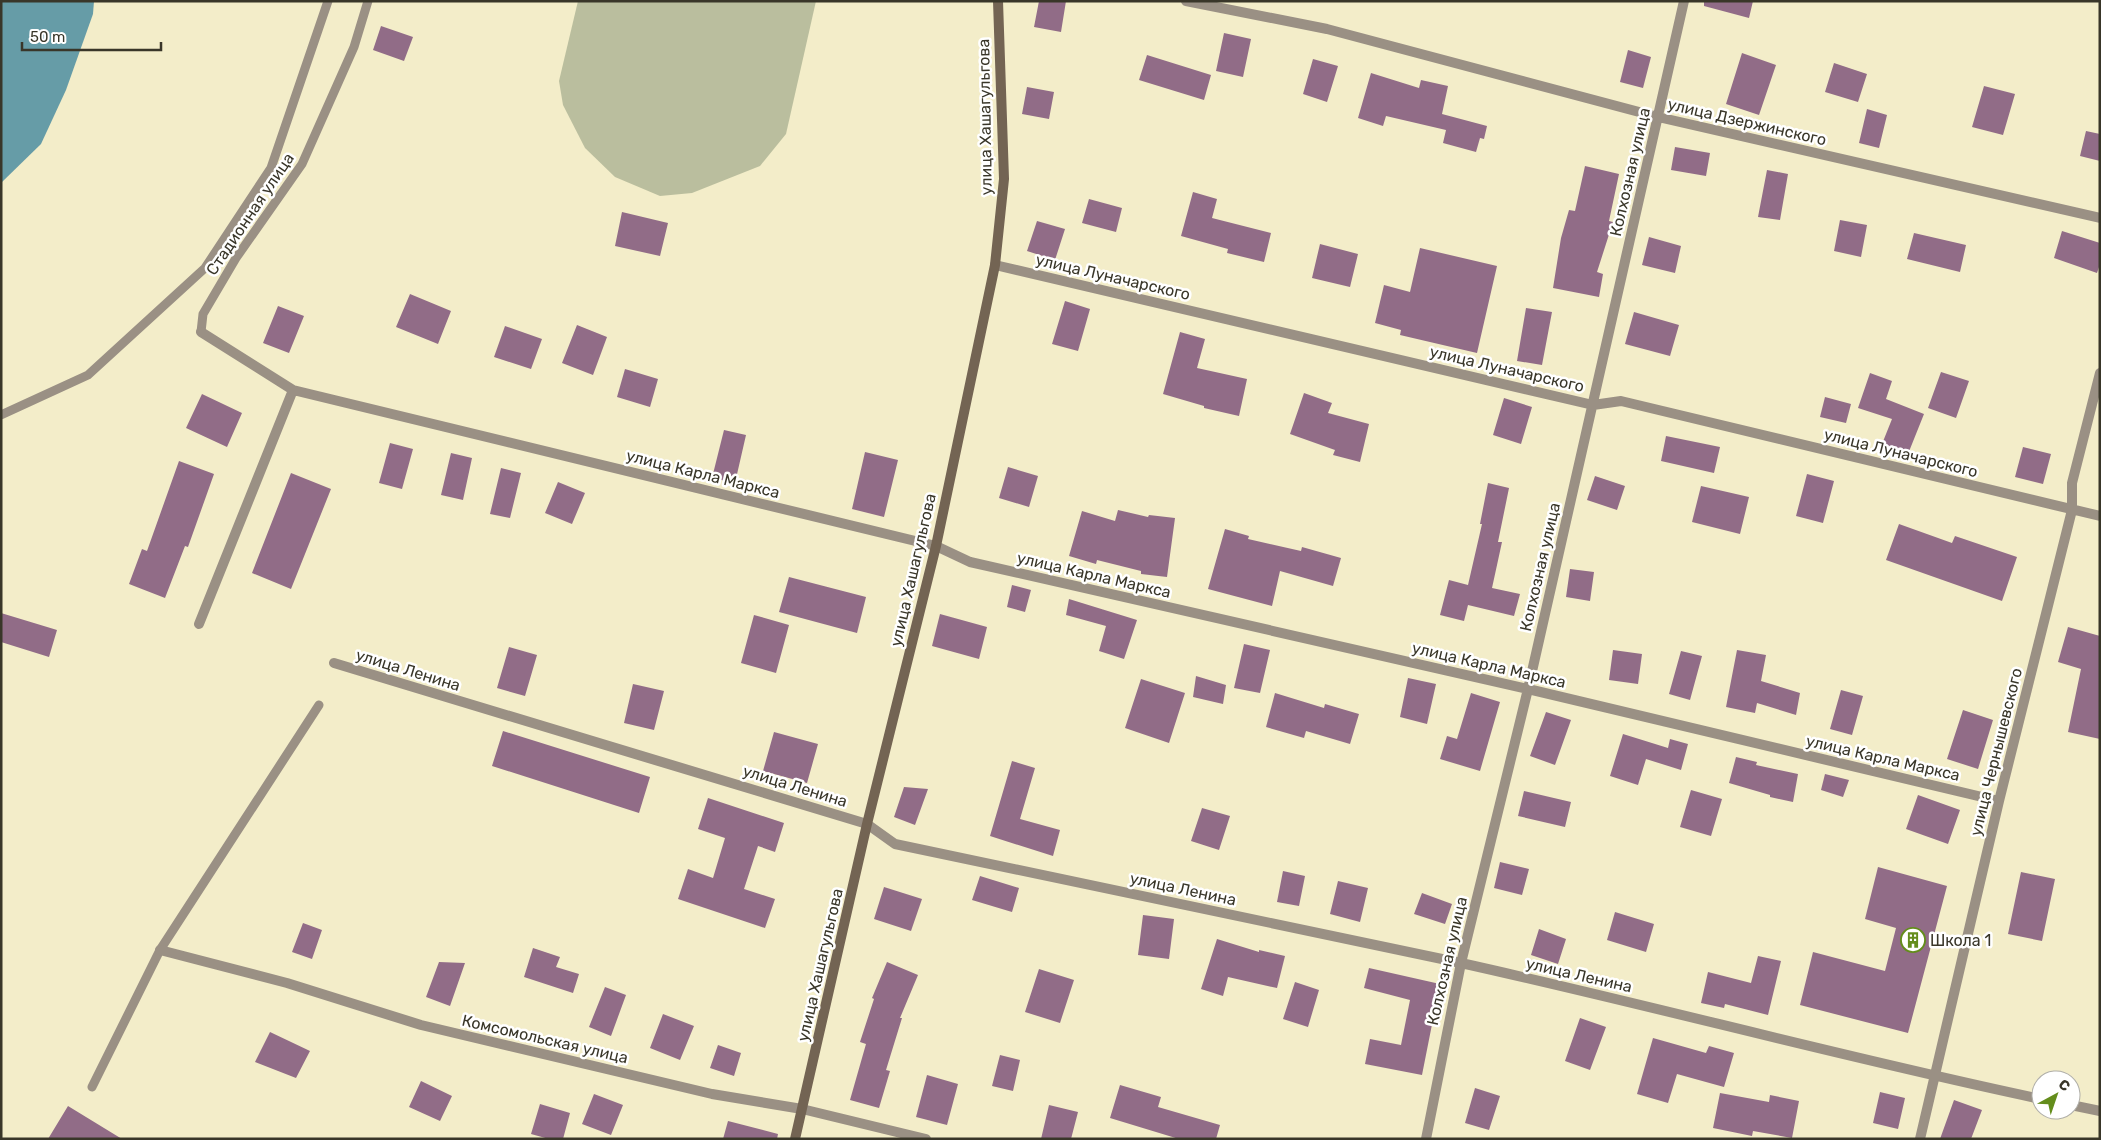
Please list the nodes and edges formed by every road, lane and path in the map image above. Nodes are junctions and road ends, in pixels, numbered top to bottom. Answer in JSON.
{"nodes":[{"id":1,"x":328,"y":1,"type":"edge"},
{"id":2,"x":368,"y":1,"type":"edge"},
{"id":3,"x":998,"y":1,"type":"edge"},
{"id":4,"x":1186,"y":1,"type":"edge"},
{"id":5,"x":1684,"y":1,"type":"edge"},
{"id":6,"x":1658,"y":117,"type":"junction"},
{"id":7,"x":2100,"y":218,"type":"edge"},
{"id":8,"x":995,"y":265,"type":"junction"},
{"id":9,"x":201,"y":332,"type":"joint"},
{"id":10,"x":2100,"y":373,"type":"edge"},
{"id":11,"x":293,"y":390,"type":"junction"},
{"id":12,"x":1593,"y":405,"type":"junction"},
{"id":13,"x":1,"y":415,"type":"edge"},
{"id":14,"x":2072,"y":510,"type":"junction"},
{"id":15,"x":2100,"y":516,"type":"edge"},
{"id":16,"x":936,"y":546,"type":"junction"},
{"id":17,"x":199,"y":624,"type":"dead end"},
{"id":18,"x":334,"y":663,"type":"dead end"},
{"id":19,"x":1528,"y":689,"type":"junction"},
{"id":20,"x":319,"y":705,"type":"dead end"},
{"id":21,"x":1999,"y":801,"type":"junction"},
{"id":22,"x":867,"y":824,"type":"junction"},
{"id":23,"x":160,"y":950,"type":"junction"},
{"id":24,"x":1461,"y":963,"type":"junction"},
{"id":25,"x":1934,"y":1077,"type":"junction"},
{"id":26,"x":92,"y":1087,"type":"dead end"},
{"id":27,"x":2031,"y":1097,"type":"edge"},
{"id":28,"x":2081,"y":1107,"type":"edge"},
{"id":29,"x":802,"y":1109,"type":"junction"},
{"id":30,"x":2100,"y":1111,"type":"edge"},
{"id":31,"x":795,"y":1139,"type":"edge"},
{"id":32,"x":926,"y":1139,"type":"edge"},
{"id":33,"x":1426,"y":1139,"type":"edge"},
{"id":34,"x":1920,"y":1139,"type":"edge"}],
"edges":[{"from":1,"to":13,"type":"lane"},
{"from":2,"to":9,"type":"lane","name":"Стадионная улица"},
{"from":3,"to":8,"type":"main road","name":"улица Хашагульгова"},
{"from":4,"to":6,"type":"street","name":"улица Дзержинского"},
{"from":5,"to":6,"type":"street","name":"Колхозная улица"},
{"from":6,"to":7,"type":"street","name":"улица Дзержинского"},
{"from":6,"to":12,"type":"street","name":"Колхозная улица"},
{"from":8,"to":12,"type":"street","name":"улица Луначарского"},
{"from":8,"to":16,"type":"main road","name":"улица Хашагульгова"},
{"from":9,"to":11,"type":"street","name":"улица Карла Маркса"},
{"from":10,"to":14,"type":"street","name":"улица Чернышевского"},
{"from":11,"to":16,"type":"street","name":"улица Карла Маркса"},
{"from":11,"to":17,"type":"street"},
{"from":12,"to":14,"type":"street","name":"улица Луначарского"},
{"from":12,"to":19,"type":"street","name":"Колхозная улица"},
{"from":14,"to":15,"type":"street","name":"улица Луначарского"},
{"from":14,"to":21,"type":"street","name":"улица Чернышевского"},
{"from":16,"to":19,"type":"street","name":"улица Карла Маркса"},
{"from":16,"to":22,"type":"main road","name":"улица Хашагульгова"},
{"from":18,"to":22,"type":"street","name":"улица Ленина"},
{"from":19,"to":21,"type":"street","name":"улица Карла Маркса"},
{"from":19,"to":24,"type":"street","name":"Колхозная улица"},
{"from":20,"to":23,"type":"lane"},
{"from":21,"to":25,"type":"street","name":"улица Чернышевского"},
{"from":22,"to":24,"type":"street","name":"улица Ленина"},
{"from":22,"to":29,"type":"main road","name":"улица Хашагульгова"},
{"from":23,"to":26,"type":"lane"},
{"from":23,"to":29,"type":"street","name":"Комсомольская улица"},
{"from":24,"to":25,"type":"street","name":"улица Ленина"},
{"from":24,"to":33,"type":"street","name":"Колхозная улица"},
{"from":25,"to":27,"type":"street","name":"улица Ленина"},
{"from":25,"to":34,"type":"street","name":"улица Чернышевского"},
{"from":28,"to":30,"type":"street"},
{"from":29,"to":31,"type":"main road","name":"улица Хашагульгова"},
{"from":29,"to":32,"type":"street","name":"Комсомольская улица"}]}
